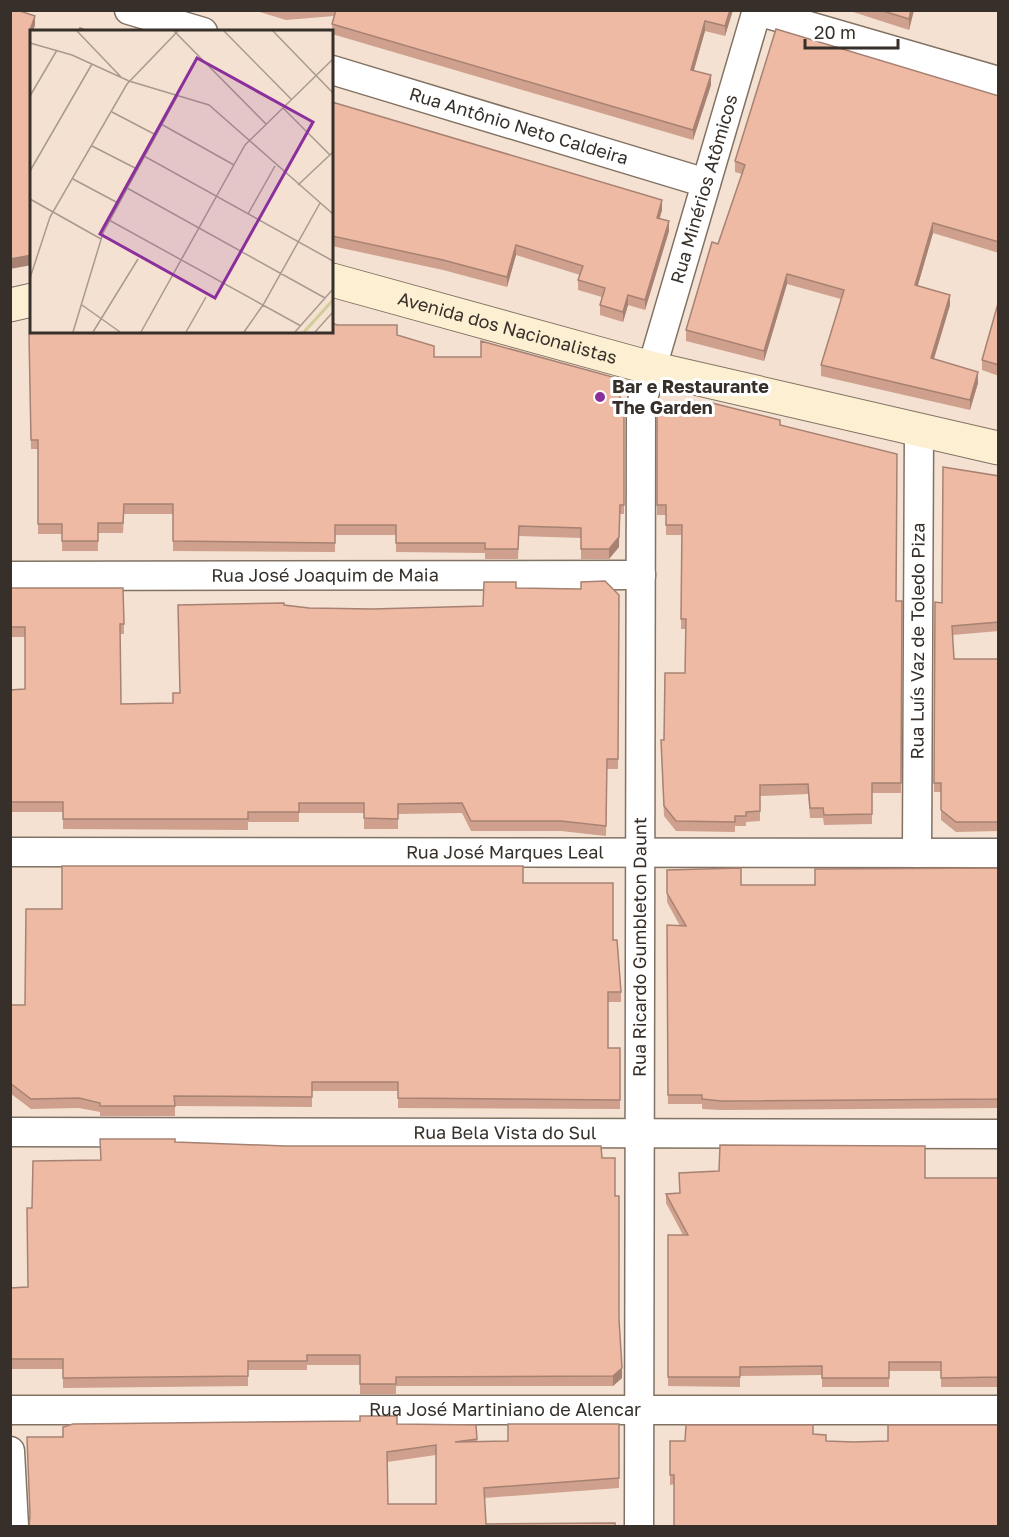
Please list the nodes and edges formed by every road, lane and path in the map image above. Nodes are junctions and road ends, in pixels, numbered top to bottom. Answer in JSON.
{"nodes":[{"id":1,"x":129,"y":10,"type":"edge"},
{"id":2,"x":757,"y":11,"type":"edge"},
{"id":3,"x":196,"y":30,"type":"edge"},
{"id":4,"x":333,"y":70,"type":"edge"},
{"id":5,"x":999,"y":81,"type":"edge"},
{"id":6,"x":706,"y":183,"type":"junction"},
{"id":7,"x":333,"y":280,"type":"edge"},
{"id":8,"x":30,"y":300,"type":"edge"},
{"id":9,"x":10,"y":305,"type":"edge"},
{"id":10,"x":651,"y":368,"type":"junction"},
{"id":11,"x":919,"y":430,"type":"junction"},
{"id":12,"x":999,"y":447,"type":"edge"},
{"id":13,"x":641,"y":575,"type":"junction"},
{"id":14,"x":10,"y":576,"type":"edge"},
{"id":15,"x":10,"y":852,"type":"edge"},
{"id":16,"x":917,"y":853,"type":"junction"},
{"id":17,"x":999,"y":853,"type":"edge"},
{"id":18,"x":640,"y":854,"type":"junction"},
{"id":19,"x":10,"y":1132,"type":"edge"},
{"id":20,"x":640,"y":1134,"type":"junction"},
{"id":21,"x":999,"y":1134,"type":"edge"},
{"id":22,"x":10,"y":1410,"type":"edge"},
{"id":23,"x":639,"y":1410,"type":"junction"},
{"id":24,"x":999,"y":1410,"type":"edge"},
{"id":25,"x":10,"y":1451,"type":"edge"},
{"id":26,"x":14,"y":1527,"type":"edge"},
{"id":27,"x":639,"y":1527,"type":"edge"}],
"edges":[{"from":1,"to":3,"type":"street"},
{"from":2,"to":5,"type":"street"},
{"from":2,"to":6,"type":"street","name":"Rua Minérios Atômicos"},
{"from":4,"to":6,"type":"street","name":"Rua Antônio Neto Caldeira"},
{"from":6,"to":10,"type":"street","name":"Rua Minérios Atômicos"},
{"from":7,"to":10,"type":"main road","name":"Avenida dos Nacionalistas"},
{"from":8,"to":9,"type":"main road"},
{"from":10,"to":11,"type":"main road","name":"Avenida dos Nacionalistas"},
{"from":10,"to":13,"type":"street","name":"Rua Ricardo Gumbleton Daunt"},
{"from":11,"to":12,"type":"main road","name":"Avenida dos Nacionalistas"},
{"from":11,"to":16,"type":"street","name":"Rua Luís Vaz de Toledo Piza"},
{"from":13,"to":14,"type":"street","name":"Rua José Joaquim de Maia"},
{"from":13,"to":18,"type":"street","name":"Rua Ricardo Gumbleton Daunt"},
{"from":15,"to":18,"type":"street","name":"Rua José Marques Leal"},
{"from":16,"to":17,"type":"street","name":"Rua José Marques Leal"},
{"from":16,"to":18,"type":"street","name":"Rua José Marques Leal"},
{"from":18,"to":20,"type":"street","name":"Rua Ricardo Gumbleton Daunt"},
{"from":19,"to":20,"type":"street","name":"Rua Bela Vista do Sul"},
{"from":20,"to":21,"type":"street","name":"Rua Bela Vista do Sul"},
{"from":20,"to":23,"type":"street","name":"Rua Ricardo Gumbleton Daunt"},
{"from":22,"to":23,"type":"street","name":"Rua José Martiniano de Alencar"},
{"from":23,"to":24,"type":"street","name":"Rua José Martiniano de Alencar"},
{"from":23,"to":27,"type":"street","name":"Rua Ricardo Gumbleton Daunt"},
{"from":25,"to":26,"type":"street"}]}
